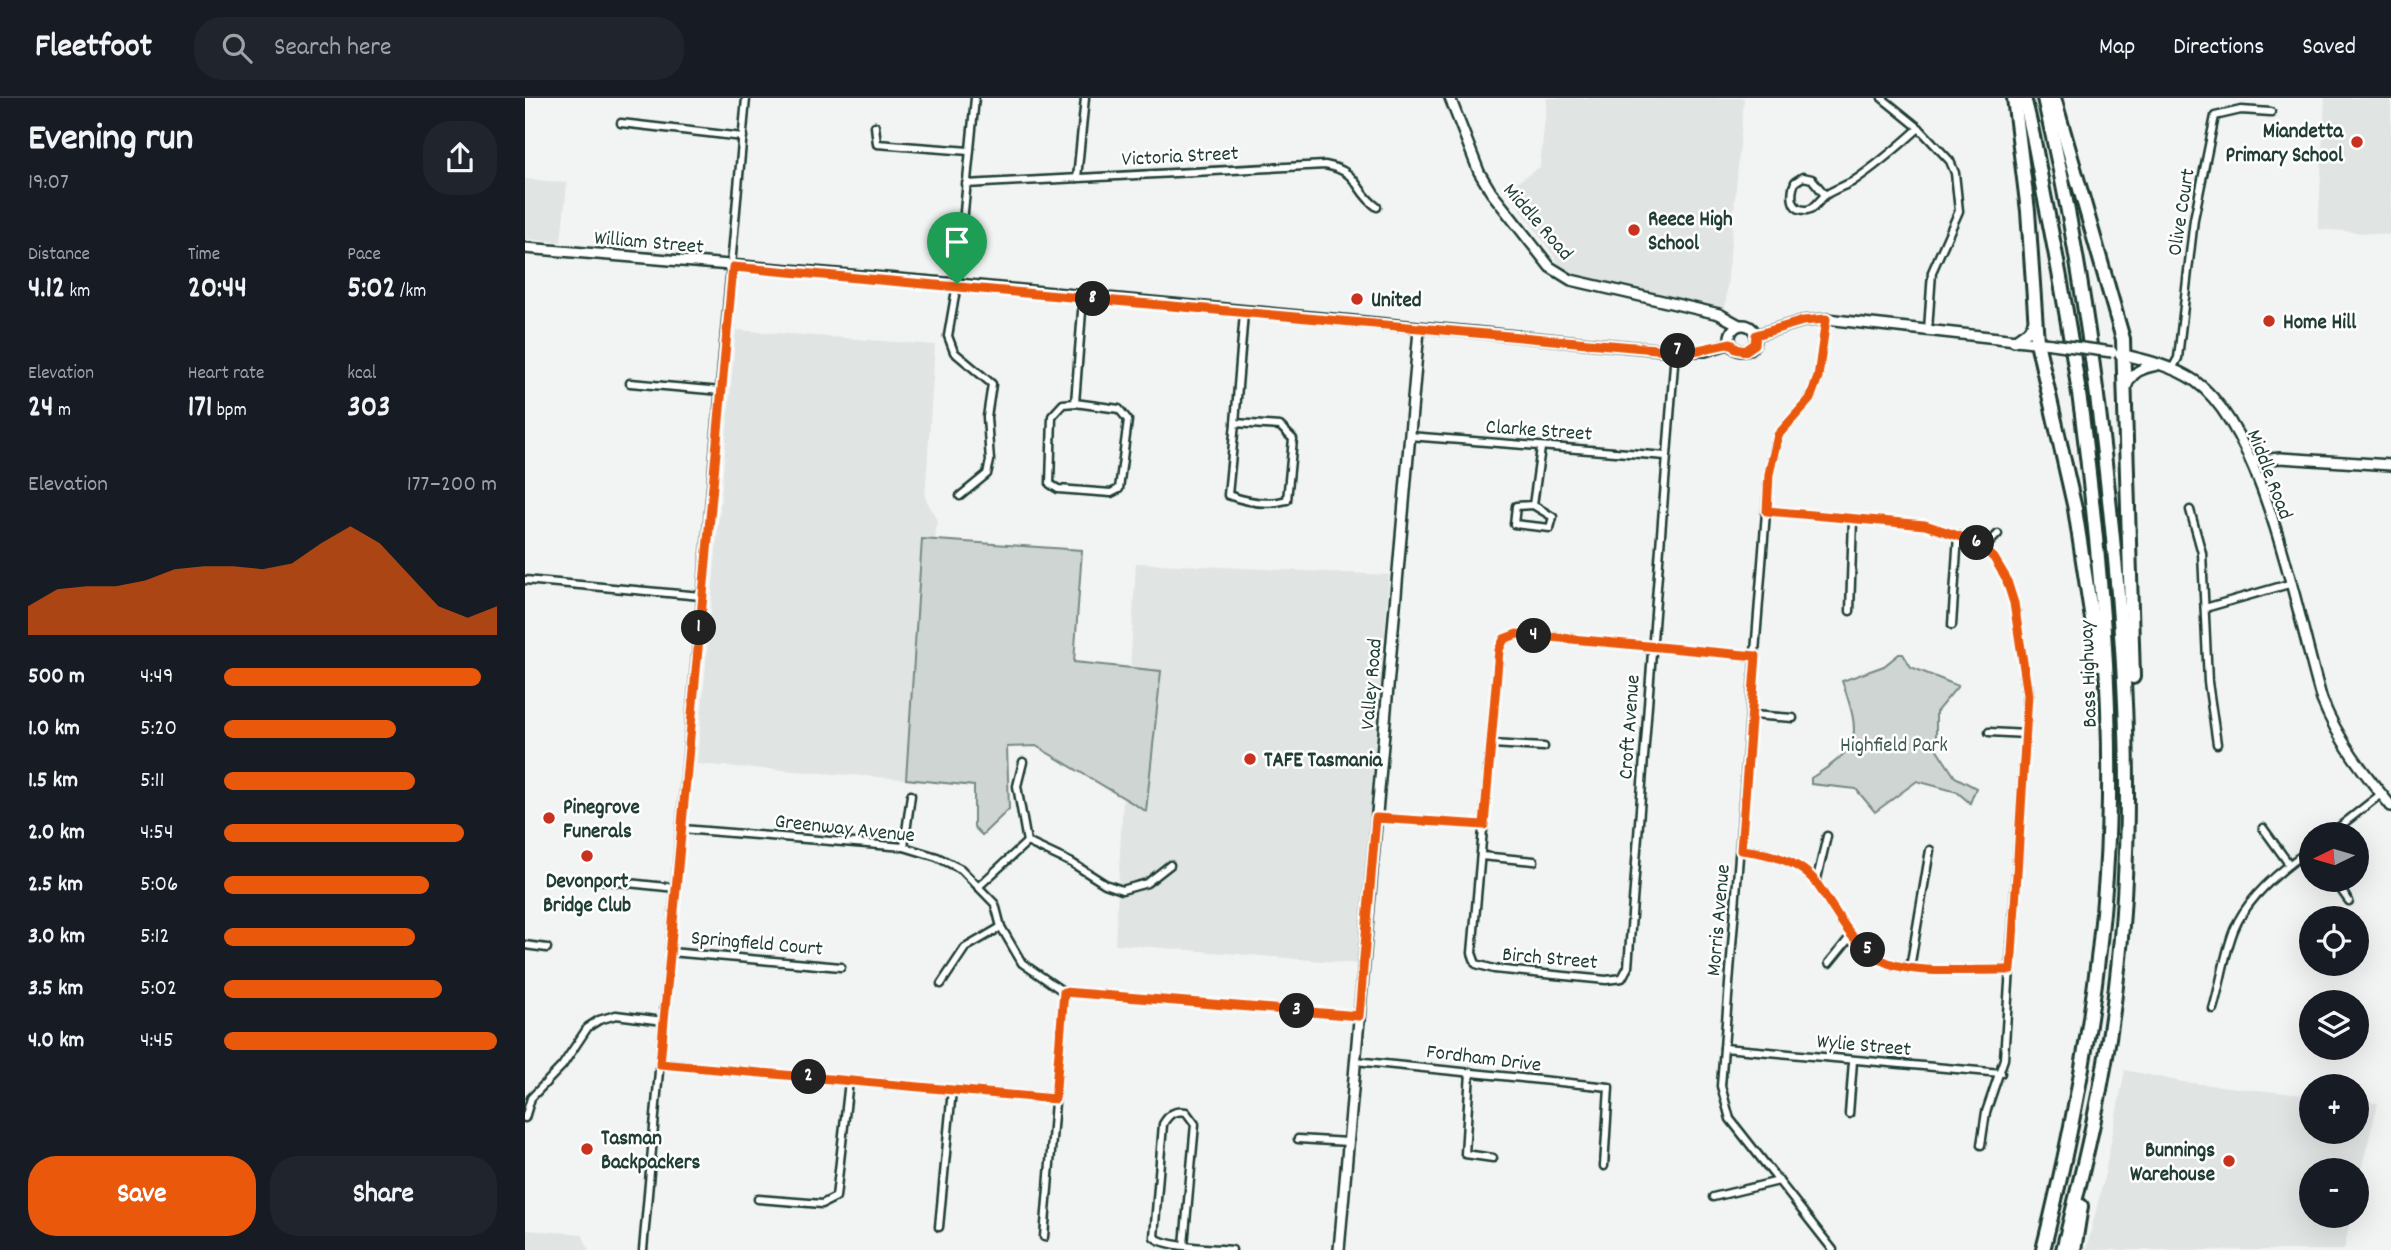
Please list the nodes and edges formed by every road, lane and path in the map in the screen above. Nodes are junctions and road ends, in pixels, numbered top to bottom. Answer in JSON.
{"nodes":[{"id":1,"x":746,"y":98,"type":"edge"},
{"id":2,"x":975,"y":98,"type":"edge"},
{"id":3,"x":1086,"y":98,"type":"edge"},
{"id":4,"x":1450,"y":98,"type":"edge"},
{"id":5,"x":1882,"y":98,"type":"edge"},
{"id":6,"x":2014,"y":98,"type":"edge"},
{"id":7,"x":2024,"y":98,"type":"edge"},
{"id":8,"x":2044,"y":98,"type":"edge"},
{"id":9,"x":2054,"y":98,"type":"edge"},
{"id":10,"x":2271,"y":112,"type":"dead end"},
{"id":11,"x":621,"y":123,"type":"dead end"},
{"id":12,"x":875,"y":126,"type":"dead end"},
{"id":13,"x":1919,"y":128,"type":"junction"},
{"id":14,"x":743,"y":136,"type":"junction"},
{"id":15,"x":969,"y":150,"type":"junction"},
{"id":16,"x":1077,"y":178,"type":"junction"},
{"id":17,"x":966,"y":184,"type":"junction"},
{"id":18,"x":1825,"y":195,"type":"junction"},
{"id":19,"x":1377,"y":207,"type":"dead end"},
{"id":20,"x":525,"y":248,"type":"edge"},
{"id":21,"x":733,"y":267,"type":"junction"},
{"id":22,"x":957,"y":284,"type":"junction"},
{"id":23,"x":1083,"y":298,"type":"junction"},
{"id":24,"x":1244,"y":313,"type":"junction"},
{"id":25,"x":2036,"y":317,"type":"junction"},
{"id":26,"x":1826,"y":319,"type":"junction"},
{"id":27,"x":1739,"y":326,"type":"junction"},
{"id":28,"x":1419,"y":330,"type":"junction"},
{"id":29,"x":1928,"y":330,"type":"junction"},
{"id":30,"x":1756,"y":335,"type":"junction"},
{"id":31,"x":2014,"y":341,"type":"junction"},
{"id":32,"x":2037,"y":342,"type":"junction"},
{"id":33,"x":1731,"y":343,"type":"junction"},
{"id":34,"x":1675,"y":351,"type":"junction"},
{"id":35,"x":2125,"y":355,"type":"junction"},
{"id":36,"x":2159,"y":364,"type":"junction"},
{"id":37,"x":2172,"y":369,"type":"junction"},
{"id":38,"x":630,"y":383,"type":"dead end"},
{"id":39,"x":721,"y":391,"type":"junction"},
{"id":40,"x":2124,"y":392,"type":"junction"},
{"id":41,"x":1075,"y":403,"type":"junction"},
{"id":42,"x":1235,"y":423,"type":"junction"},
{"id":43,"x":1409,"y":436,"type":"junction"},
{"id":44,"x":1541,"y":448,"type":"junction"},
{"id":45,"x":1666,"y":456,"type":"junction"},
{"id":46,"x":2251,"y":461,"type":"junction"},
{"id":47,"x":2391,"y":465,"type":"edge"},
{"id":48,"x":960,"y":496,"type":"dead end"},
{"id":49,"x":1534,"y":505,"type":"junction"},
{"id":50,"x":2190,"y":510,"type":"dead end"},
{"id":51,"x":1767,"y":511,"type":"junction"},
{"id":52,"x":1853,"y":519,"type":"junction"},
{"id":53,"x":1998,"y":534,"type":"dead end"},
{"id":54,"x":1958,"y":535,"type":"junction"},
{"id":55,"x":1983,"y":549,"type":"junction"},
{"id":56,"x":525,"y":580,"type":"edge"},
{"id":57,"x":2289,"y":584,"type":"junction"},
{"id":58,"x":702,"y":596,"type":"junction"},
{"id":59,"x":2206,"y":608,"type":"junction"},
{"id":60,"x":1850,"y":611,"type":"dead end"},
{"id":61,"x":1952,"y":625,"type":"dead end"},
{"id":62,"x":1651,"y":648,"type":"junction"},
{"id":63,"x":1756,"y":656,"type":"junction"},
{"id":64,"x":1752,"y":715,"type":"junction"},
{"id":65,"x":1793,"y":718,"type":"dead end"},
{"id":66,"x":1989,"y":733,"type":"dead end"},
{"id":67,"x":2026,"y":734,"type":"junction"},
{"id":68,"x":1492,"y":744,"type":"junction"},
{"id":69,"x":2217,"y":744,"type":"dead end"},
{"id":70,"x":1544,"y":747,"type":"dead end"},
{"id":71,"x":2109,"y":758,"type":"junction"},
{"id":72,"x":1023,"y":762,"type":"dead end"},
{"id":73,"x":2381,"y":794,"type":"junction"},
{"id":74,"x":911,"y":795,"type":"dead end"},
{"id":75,"x":2391,"y":806,"type":"edge"},
{"id":76,"x":1376,"y":818,"type":"junction"},
{"id":77,"x":2345,"y":822,"type":"edge"},
{"id":78,"x":1484,"y":825,"type":"junction"},
{"id":79,"x":2263,"y":828,"type":"dead end"},
{"id":80,"x":682,"y":830,"type":"junction"},
{"id":81,"x":1826,"y":836,"type":"dead end"},
{"id":82,"x":2127,"y":839,"type":"junction"},
{"id":83,"x":1027,"y":842,"type":"junction"},
{"id":84,"x":904,"y":847,"type":"junction"},
{"id":85,"x":1741,"y":850,"type":"junction"},
{"id":86,"x":1930,"y":850,"type":"dead end"},
{"id":87,"x":1481,"y":856,"type":"junction"},
{"id":88,"x":2299,"y":857,"type":"edge"},
{"id":89,"x":1534,"y":861,"type":"dead end"},
{"id":90,"x":2289,"y":864,"type":"junction"},
{"id":91,"x":1170,"y":865,"type":"dead end"},
{"id":92,"x":583,"y":881,"type":"dead end"},
{"id":93,"x":1817,"y":883,"type":"junction"},
{"id":94,"x":978,"y":887,"type":"junction"},
{"id":95,"x":676,"y":888,"type":"junction"},
{"id":96,"x":2343,"y":892,"type":"edge"},
{"id":97,"x":2349,"y":901,"type":"dead end"},
{"id":98,"x":1001,"y":927,"type":"junction"},
{"id":99,"x":1851,"y":936,"type":"junction"},
{"id":100,"x":525,"y":945,"type":"edge"},
{"id":101,"x":547,"y":948,"type":"dead end"},
{"id":102,"x":670,"y":952,"type":"junction"},
{"id":103,"x":1829,"y":963,"type":"dead end"},
{"id":104,"x":841,"y":967,"type":"dead end"},
{"id":105,"x":1910,"y":968,"type":"junction"},
{"id":106,"x":2011,"y":970,"type":"junction"},
{"id":107,"x":1622,"y":978,"type":"joint"},
{"id":108,"x":941,"y":984,"type":"dead end"},
{"id":109,"x":1064,"y":992,"type":"junction"},
{"id":110,"x":2213,"y":1009,"type":"dead end"},
{"id":111,"x":1359,"y":1016,"type":"junction"},
{"id":112,"x":663,"y":1021,"type":"junction"},
{"id":113,"x":1724,"y":1048,"type":"junction"},
{"id":114,"x":1355,"y":1061,"type":"junction"},
{"id":115,"x":1853,"y":1061,"type":"junction"},
{"id":116,"x":660,"y":1064,"type":"junction"},
{"id":117,"x":1471,"y":1072,"type":"junction"},
{"id":118,"x":2001,"y":1073,"type":"junction"},
{"id":119,"x":849,"y":1081,"type":"junction"},
{"id":120,"x":952,"y":1090,"type":"junction"},
{"id":121,"x":1055,"y":1099,"type":"junction"},
{"id":122,"x":1849,"y":1114,"type":"dead end"},
{"id":123,"x":525,"y":1118,"type":"edge"},
{"id":124,"x":1298,"y":1139,"type":"dead end"},
{"id":125,"x":1348,"y":1142,"type":"junction"},
{"id":126,"x":1981,"y":1145,"type":"dead end"},
{"id":127,"x":2087,"y":1154,"type":"junction"},
{"id":128,"x":1493,"y":1158,"type":"dead end"},
{"id":129,"x":1604,"y":1166,"type":"dead end"},
{"id":130,"x":1779,"y":1181,"type":"junction"},
{"id":131,"x":1713,"y":1197,"type":"dead end"},
{"id":132,"x":758,"y":1199,"type":"dead end"},
{"id":133,"x":939,"y":1227,"type":"dead end"},
{"id":134,"x":1044,"y":1237,"type":"dead end"},
{"id":135,"x":1184,"y":1245,"type":"junction"},
{"id":136,"x":643,"y":1250,"type":"edge"},
{"id":137,"x":1232,"y":1250,"type":"edge"},
{"id":138,"x":1339,"y":1250,"type":"edge"},
{"id":139,"x":1833,"y":1250,"type":"edge"},
{"id":140,"x":2043,"y":1250,"type":"edge"},
{"id":141,"x":2063,"y":1250,"type":"edge"},
{"id":142,"x":2074,"y":1250,"type":"edge"}],
"edges":[{"from":1,"to":14,"type":"street"},
{"from":2,"to":15,"type":"street"},
{"from":3,"to":16,"type":"street"},
{"from":4,"to":27,"type":"main road","name":"Middle Road"},
{"from":5,"to":13,"type":"street"},
{"from":6,"to":25,"type":"highway"},
{"from":7,"to":71,"type":"highway","name":"Bass Highway"},
{"from":8,"to":82,"type":"highway","name":"Bass Highway"},
{"from":9,"to":35,"type":"highway"},
{"from":10,"to":37,"type":"street","name":"Olive Court"},
{"from":11,"to":14,"type":"street"},
{"from":12,"to":15,"type":"street"},
{"from":13,"to":18,"type":"street"},
{"from":13,"to":29,"type":"street"},
{"from":14,"to":21,"type":"street"},
{"from":15,"to":17,"type":"street"},
{"from":16,"to":17,"type":"street","name":"Victoria Street"},
{"from":16,"to":19,"type":"street","name":"Victoria Street"},
{"from":17,"to":22,"type":"street"},
{"from":18,"to":18,"type":"street"},
{"from":20,"to":21,"type":"main road","name":"William Street"},
{"from":21,"to":22,"type":"main road","name":"William Street"},
{"from":21,"to":39,"type":"street"},
{"from":22,"to":23,"type":"main road","name":"William Street"},
{"from":22,"to":48,"type":"street"},
{"from":23,"to":24,"type":"main road","name":"William Street"},
{"from":23,"to":41,"type":"street"},
{"from":24,"to":28,"type":"main road","name":"William Street"},
{"from":24,"to":42,"type":"street"},
{"from":25,"to":31,"type":"main road"},
{"from":25,"to":32,"type":"highway"},
{"from":26,"to":29,"type":"main road","name":"Middle Road"},
{"from":26,"to":30,"type":"main road","name":"Middle Road"},
{"from":26,"to":51,"type":"street","name":"Morris Avenue"},
{"from":27,"to":30,"type":"main road"},
{"from":27,"to":33,"type":"main road"},
{"from":28,"to":34,"type":"main road","name":"William Street"},
{"from":28,"to":43,"type":"main road","name":"Valley Road"},
{"from":29,"to":31,"type":"main road","name":"Middle Road"},
{"from":30,"to":33,"type":"main road"},
{"from":31,"to":32,"type":"main road","name":"Middle Road"},
{"from":32,"to":35,"type":"main road","name":"Middle Road","bridge":true},
{"from":32,"to":71,"type":"highway"},
{"from":33,"to":34,"type":"main road","name":"William Street"},
{"from":34,"to":45,"type":"street","name":"Croft Avenue"},
{"from":35,"to":36,"type":"main road","name":"Middle Road"},
{"from":35,"to":40,"type":"highway"},
{"from":36,"to":37,"type":"main road","name":"Middle Road"},
{"from":36,"to":40,"type":"main road"},
{"from":37,"to":46,"type":"main road","name":"Middle Road"},
{"from":38,"to":39,"type":"street"},
{"from":39,"to":58,"type":"street"},
{"from":40,"to":82,"type":"highway"},
{"from":41,"to":41,"type":"street"},
{"from":42,"to":42,"type":"street"},
{"from":43,"to":44,"type":"street","name":"Clarke Street"},
{"from":43,"to":76,"type":"main road","name":"Valley Road"},
{"from":44,"to":45,"type":"street","name":"Clarke Street"},
{"from":44,"to":49,"type":"street"},
{"from":45,"to":62,"type":"street","name":"Croft Avenue"},
{"from":46,"to":47,"type":"main road"},
{"from":46,"to":57,"type":"main road","name":"Middle Road"},
{"from":49,"to":49,"type":"street"},
{"from":50,"to":59,"type":"street"},
{"from":51,"to":52,"type":"street"},
{"from":51,"to":63,"type":"street","name":"Morris Avenue"},
{"from":52,"to":54,"type":"street"},
{"from":52,"to":60,"type":"street"},
{"from":53,"to":55,"type":"street"},
{"from":54,"to":55,"type":"street"},
{"from":54,"to":61,"type":"street"},
{"from":55,"to":67,"type":"street"},
{"from":56,"to":58,"type":"street"},
{"from":57,"to":59,"type":"street"},
{"from":57,"to":73,"type":"main road","name":"Middle Road"},
{"from":58,"to":80,"type":"street"},
{"from":59,"to":69,"type":"street"},
{"from":62,"to":63,"type":"street"},
{"from":62,"to":68,"type":"street"},
{"from":62,"to":107,"type":"street","name":"Croft Avenue"},
{"from":63,"to":64,"type":"street","name":"Morris Avenue"},
{"from":64,"to":65,"type":"street"},
{"from":64,"to":85,"type":"street","name":"Morris Avenue"},
{"from":66,"to":67,"type":"street"},
{"from":67,"to":106,"type":"street"},
{"from":68,"to":70,"type":"street"},
{"from":68,"to":78,"type":"street"},
{"from":71,"to":140,"type":"highway","name":"Bass Highway"},
{"from":72,"to":83,"type":"street"},
{"from":73,"to":75,"type":"main road","name":"Middle Road"},
{"from":73,"to":77,"type":"street"},
{"from":74,"to":84,"type":"street"},
{"from":76,"to":78,"type":"street"},
{"from":76,"to":111,"type":"main road","name":"Valley Road"},
{"from":78,"to":87,"type":"street"},
{"from":79,"to":90,"type":"street"},
{"from":80,"to":84,"type":"street","name":"Greenway Avenue"},
{"from":80,"to":95,"type":"street"},
{"from":81,"to":93,"type":"street"},
{"from":82,"to":127,"type":"highway","name":"Bass Highway"},
{"from":83,"to":91,"type":"street"},
{"from":83,"to":94,"type":"street"},
{"from":84,"to":94,"type":"street","name":"Greenway Avenue"},
{"from":85,"to":93,"type":"street"},
{"from":85,"to":113,"type":"street","name":"Morris Avenue"},
{"from":86,"to":105,"type":"street"},
{"from":87,"to":89,"type":"street"},
{"from":87,"to":107,"type":"street","name":"Birch Street"},
{"from":88,"to":90,"type":"street"},
{"from":90,"to":110,"type":"street"},
{"from":92,"to":95,"type":"street"},
{"from":93,"to":99,"type":"street"},
{"from":94,"to":98,"type":"street","name":"Greenway Avenue"},
{"from":95,"to":102,"type":"street"},
{"from":96,"to":97,"type":"street"},
{"from":98,"to":108,"type":"street"},
{"from":98,"to":109,"type":"street","name":"Greenway Avenue"},
{"from":99,"to":103,"type":"street"},
{"from":99,"to":105,"type":"street"},
{"from":100,"to":101,"type":"street"},
{"from":102,"to":104,"type":"street","name":"Springfield Court"},
{"from":102,"to":112,"type":"street"},
{"from":105,"to":106,"type":"street"},
{"from":106,"to":118,"type":"street"},
{"from":109,"to":111,"type":"street","name":"Greenway Avenue"},
{"from":109,"to":121,"type":"street"},
{"from":111,"to":114,"type":"main road","name":"Valley Road"},
{"from":112,"to":116,"type":"street"},
{"from":112,"to":123,"type":"street"},
{"from":113,"to":115,"type":"street","name":"Wylie Street"},
{"from":113,"to":130,"type":"street","name":"Morris Avenue"},
{"from":114,"to":117,"type":"street","name":"Fordham Drive"},
{"from":114,"to":125,"type":"main road","name":"Valley Road"},
{"from":115,"to":118,"type":"street","name":"Wylie Street"},
{"from":115,"to":122,"type":"street"},
{"from":116,"to":119,"type":"street"},
{"from":116,"to":136,"type":"street"},
{"from":117,"to":128,"type":"street"},
{"from":117,"to":129,"type":"street","name":"Fordham Drive"},
{"from":118,"to":126,"type":"street"},
{"from":119,"to":120,"type":"street"},
{"from":119,"to":132,"type":"street"},
{"from":120,"to":121,"type":"street"},
{"from":120,"to":133,"type":"street"},
{"from":121,"to":134,"type":"street"},
{"from":124,"to":125,"type":"street"},
{"from":125,"to":138,"type":"main road","name":"Valley Road"},
{"from":127,"to":141,"type":"highway","name":"Bass Highway"},
{"from":127,"to":142,"type":"highway"},
{"from":130,"to":131,"type":"street"},
{"from":130,"to":139,"type":"street","name":"Morris Avenue"},
{"from":135,"to":135,"type":"street"},
{"from":135,"to":137,"type":"street"}]}
